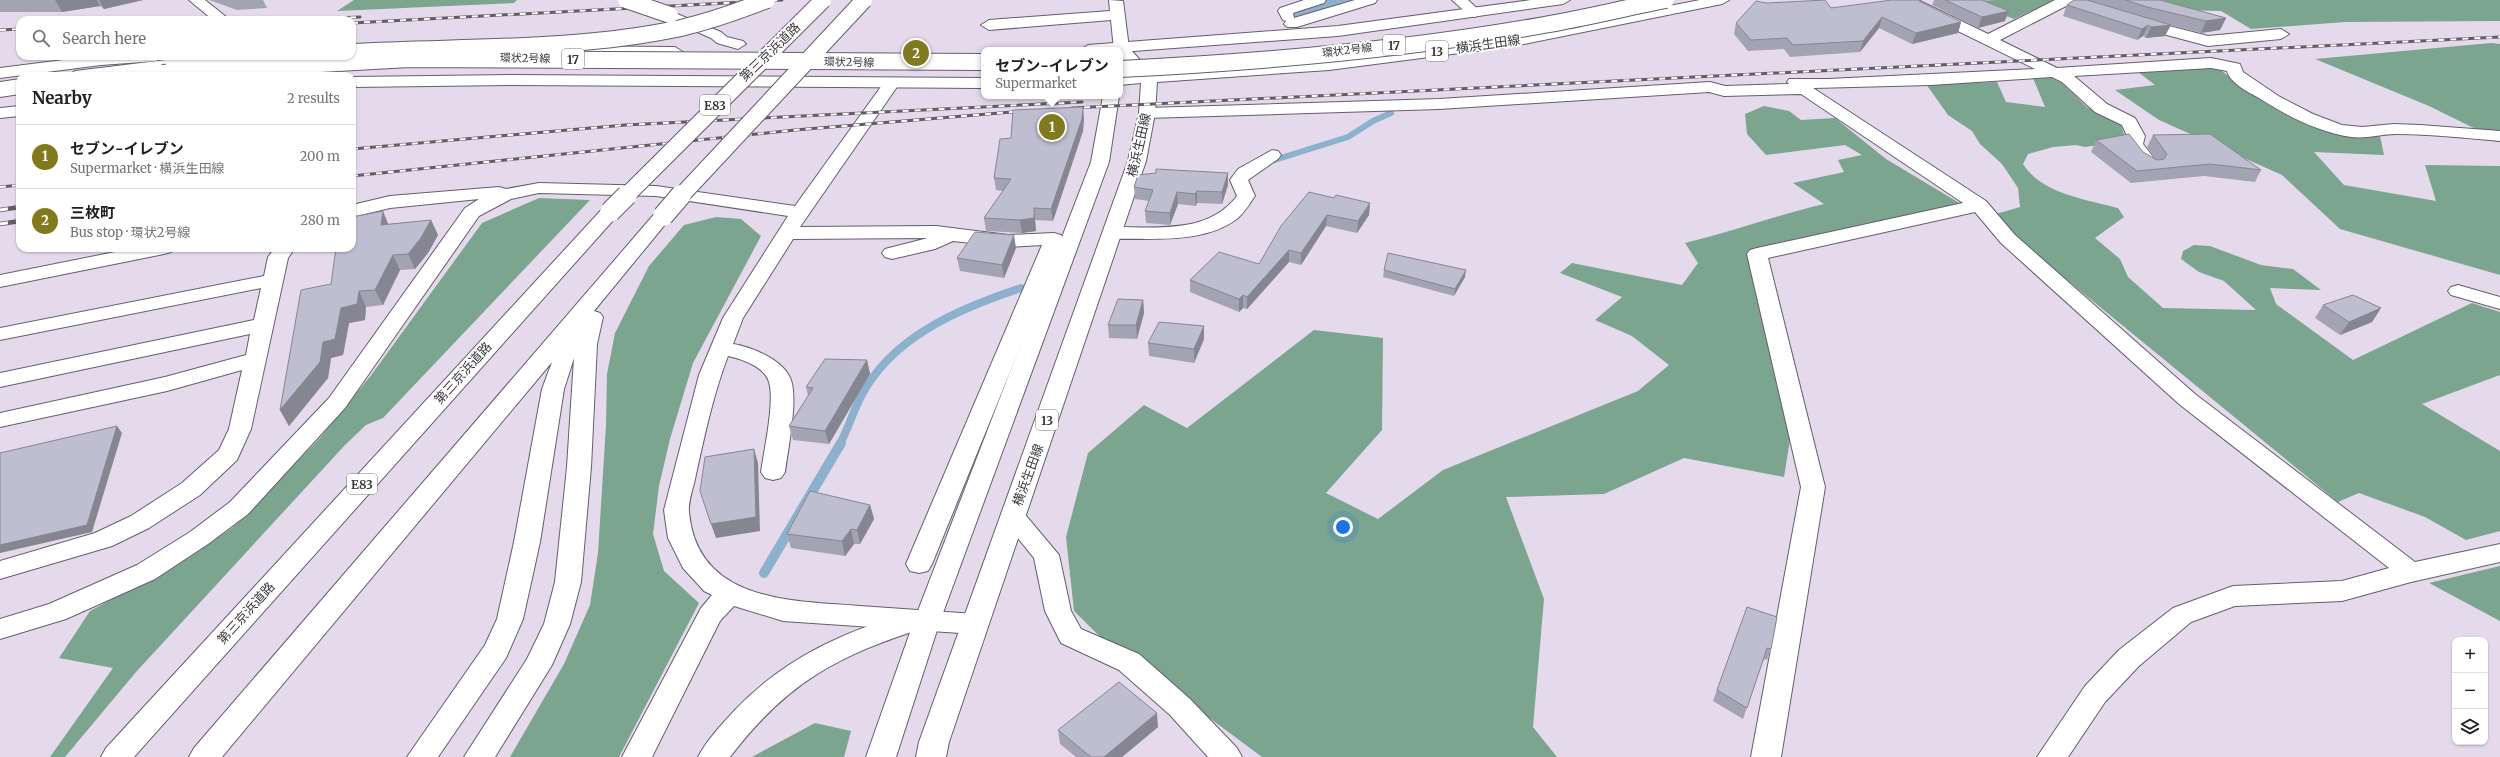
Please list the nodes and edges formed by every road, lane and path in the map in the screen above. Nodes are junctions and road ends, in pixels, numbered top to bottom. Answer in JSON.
{"nodes":[{"id":1,"x":626,"y":0,"type":"edge"},
{"id":2,"x":767,"y":0,"type":"edge"},
{"id":3,"x":823,"y":0,"type":"edge"},
{"id":4,"x":864,"y":0,"type":"edge"},
{"id":5,"x":1116,"y":0,"type":"edge"},
{"id":6,"x":1319,"y":0,"type":"edge"},
{"id":7,"x":1370,"y":0,"type":"edge"},
{"id":8,"x":1459,"y":0,"type":"edge"},
{"id":9,"x":1610,"y":0,"type":"edge"},
{"id":10,"x":1666,"y":0,"type":"edge"},
{"id":11,"x":1722,"y":0,"type":"edge"},
{"id":12,"x":1906,"y":0,"type":"edge"},
{"id":13,"x":2066,"y":0,"type":"edge"},
{"id":14,"x":200,"y":1,"type":"edge"},
{"id":15,"x":1555,"y":1,"type":"edge"},
{"id":16,"x":1475,"y":12,"type":"junction"},
{"id":17,"x":1118,"y":15,"type":"junction"},
{"id":18,"x":218,"y":16,"type":"edge"},
{"id":19,"x":989,"y":25,"type":"dead end"},
{"id":20,"x":1295,"y":29,"type":"junction"},
{"id":21,"x":2281,"y":34,"type":"dead end"},
{"id":22,"x":1989,"y":40,"type":"junction"},
{"id":23,"x":738,"y":44,"type":"dead end"},
{"id":24,"x":1120,"y":47,"type":"edge"},
{"id":25,"x":356,"y":51,"type":"edge"},
{"id":26,"x":356,"y":51,"type":"edge"},
{"id":27,"x":1123,"y":53,"type":"edge"},
{"id":28,"x":1123,"y":53,"type":"edge"},
{"id":29,"x":981,"y":54,"type":"edge"},
{"id":30,"x":1123,"y":56,"type":"edge"},
{"id":31,"x":101,"y":60,"type":"edge"},
{"id":32,"x":237,"y":60,"type":"edge"},
{"id":33,"x":252,"y":60,"type":"edge"},
{"id":34,"x":981,"y":62,"type":"edge"},
{"id":35,"x":168,"y":69,"type":"junction"},
{"id":36,"x":1123,"y":69,"type":"edge"},
{"id":37,"x":128,"y":72,"type":"edge"},
{"id":38,"x":155,"y":72,"type":"edge"},
{"id":39,"x":225,"y":72,"type":"edge"},
{"id":40,"x":0,"y":73,"type":"edge"},
{"id":41,"x":356,"y":73,"type":"edge"},
{"id":42,"x":981,"y":73,"type":"edge"},
{"id":43,"x":2058,"y":73,"type":"junction"},
{"id":44,"x":1149,"y":79,"type":"junction"},
{"id":45,"x":1123,"y":80,"type":"edge"},
{"id":46,"x":356,"y":82,"type":"edge"},
{"id":47,"x":981,"y":83,"type":"edge"},
{"id":48,"x":16,"y":84,"type":"edge"},
{"id":49,"x":891,"y":84,"type":"junction"},
{"id":50,"x":0,"y":86,"type":"edge"},
{"id":51,"x":1710,"y":87,"type":"junction"},
{"id":52,"x":16,"y":90,"type":"edge"},
{"id":53,"x":0,"y":92,"type":"edge"},
{"id":54,"x":1110,"y":99,"type":"edge"},
{"id":55,"x":16,"y":102,"type":"edge"},
{"id":56,"x":0,"y":104,"type":"edge"},
{"id":57,"x":16,"y":111,"type":"edge"},
{"id":58,"x":0,"y":113,"type":"edge"},
{"id":59,"x":1147,"y":113,"type":"junction"},
{"id":60,"x":2500,"y":136,"type":"edge"},
{"id":61,"x":1272,"y":155,"type":"dead end"},
{"id":62,"x":2151,"y":166,"type":"edge"},
{"id":63,"x":520,"y":190,"type":"junction"},
{"id":64,"x":1979,"y":205,"type":"junction"},
{"id":65,"x":356,"y":210,"type":"edge"},
{"id":66,"x":800,"y":212,"type":"junction"},
{"id":67,"x":786,"y":232,"type":"junction"},
{"id":68,"x":1114,"y":233,"type":"junction"},
{"id":69,"x":953,"y":235,"type":"junction"},
{"id":70,"x":144,"y":252,"type":"edge"},
{"id":71,"x":282,"y":252,"type":"edge"},
{"id":72,"x":892,"y":253,"type":"dead end"},
{"id":73,"x":273,"y":280,"type":"junction"},
{"id":74,"x":0,"y":281,"type":"edge"},
{"id":75,"x":601,"y":287,"type":"junction"},
{"id":76,"x":2458,"y":291,"type":"dead end"},
{"id":77,"x":2500,"y":303,"type":"edge"},
{"id":78,"x":262,"y":325,"type":"junction"},
{"id":79,"x":0,"y":334,"type":"edge"},
{"id":80,"x":721,"y":348,"type":"junction"},
{"id":81,"x":255,"y":359,"type":"junction"},
{"id":82,"x":0,"y":380,"type":"edge"},
{"id":83,"x":0,"y":420,"type":"edge"},
{"id":84,"x":773,"y":472,"type":"dead end"},
{"id":85,"x":1013,"y":517,"type":"junction"},
{"id":86,"x":2500,"y":553,"type":"edge"},
{"id":87,"x":920,"y":564,"type":"dead end"},
{"id":88,"x":0,"y":570,"type":"edge"},
{"id":89,"x":2411,"y":572,"type":"junction"},
{"id":90,"x":730,"y":593,"type":"junction"},
{"id":91,"x":922,"y":621,"type":"junction"},
{"id":92,"x":975,"y":624,"type":"junction"},
{"id":93,"x":0,"y":629,"type":"edge"},
{"id":94,"x":116,"y":757,"type":"edge"},
{"id":95,"x":204,"y":757,"type":"edge"},
{"id":96,"x":422,"y":757,"type":"edge"},
{"id":97,"x":479,"y":757,"type":"edge"},
{"id":98,"x":637,"y":757,"type":"edge"},
{"id":99,"x":713,"y":757,"type":"edge"},
{"id":100,"x":881,"y":757,"type":"edge"},
{"id":101,"x":931,"y":757,"type":"edge"},
{"id":102,"x":1227,"y":757,"type":"edge"},
{"id":103,"x":1766,"y":757,"type":"edge"},
{"id":104,"x":2052,"y":757,"type":"edge"}],
"edges":[{"from":1,"to":23,"type":"main road","bridge":true},
{"from":2,"to":25,"type":"main road","bridge":true},
{"from":3,"to":94,"type":"main road","name":"第三京浜道路","number":"E83","bridge":true},
{"from":4,"to":75,"type":"main road","number":"E83","bridge":true},
{"from":5,"to":17,"type":"main road"},
{"from":6,"to":20,"type":"main road"},
{"from":7,"to":20,"type":"main road"},
{"from":8,"to":16,"type":"main road"},
{"from":9,"to":28,"type":"main road","name":"環状2号線","number":"17"},
{"from":10,"to":36,"type":"main road","name":"環状2号線","number":"17","bridge":true},
{"from":11,"to":44,"type":"main road","name":"横浜生田線","number":"13"},
{"from":12,"to":22,"type":"main road"},
{"from":13,"to":21,"type":"main road"},
{"from":13,"to":22,"type":"main road"},
{"from":14,"to":18,"type":"main road"},
{"from":15,"to":16,"type":"main road"},
{"from":16,"to":20,"type":"main road"},
{"from":17,"to":19,"type":"main road"},
{"from":17,"to":24,"type":"main road"},
{"from":20,"to":27,"type":"main road"},
{"from":22,"to":43,"type":"main road"},
{"from":26,"to":29,"type":"main road"},
{"from":30,"to":44,"type":"main road"},
{"from":31,"to":40,"type":"main road"},
{"from":32,"to":39,"type":"main road"},
{"from":33,"to":35,"type":"main road","bridge":true},
{"from":34,"to":35,"type":"main road","name":"環状2号線","number":"17","bridge":true},
{"from":35,"to":37,"type":"main road"},
{"from":35,"to":38,"type":"main road","name":"環状2号線","number":"17"},
{"from":41,"to":42,"type":"main road","name":"環状2号線","number":"17","bridge":true},
{"from":43,"to":51,"type":"main road"},
{"from":43,"to":60,"type":"main road"},
{"from":43,"to":62,"type":"main road"},
{"from":44,"to":45,"type":"main road"},
{"from":44,"to":59,"type":"main road","name":"横浜生田線","number":"13"},
{"from":46,"to":49,"type":"main road"},
{"from":47,"to":49,"type":"main road"},
{"from":48,"to":50,"type":"main road"},
{"from":49,"to":66,"type":"main road"},
{"from":51,"to":59,"type":"main road"},
{"from":51,"to":64,"type":"main road"},
{"from":52,"to":53,"type":"main road"},
{"from":54,"to":91,"type":"main road"},
{"from":55,"to":56,"type":"main road"},
{"from":57,"to":58,"type":"main road"},
{"from":59,"to":68,"type":"main road","name":"横浜生田線","number":"13"},
{"from":61,"to":68,"type":"main road"},
{"from":63,"to":65,"type":"main road"},
{"from":63,"to":66,"type":"main road"},
{"from":63,"to":93,"type":"main road"},
{"from":64,"to":89,"type":"main road"},
{"from":64,"to":103,"type":"main road"},
{"from":66,"to":67,"type":"main road"},
{"from":67,"to":69,"type":"main road"},
{"from":67,"to":80,"type":"main road"},
{"from":68,"to":85,"type":"main road","name":"横浜生田線","number":"13"},
{"from":69,"to":72,"type":"main road"},
{"from":69,"to":87,"type":"main road"},
{"from":70,"to":74,"type":"main road"},
{"from":71,"to":73,"type":"main road"},
{"from":73,"to":78,"type":"main road"},
{"from":73,"to":79,"type":"main road"},
{"from":75,"to":95,"type":"main road","number":"E83"},
{"from":75,"to":96,"type":"main road"},
{"from":75,"to":97,"type":"main road"},
{"from":76,"to":77,"type":"main road"},
{"from":78,"to":81,"type":"main road"},
{"from":78,"to":82,"type":"main road"},
{"from":80,"to":84,"type":"main road"},
{"from":80,"to":90,"type":"main road"},
{"from":81,"to":83,"type":"main road"},
{"from":81,"to":88,"type":"main road"},
{"from":85,"to":92,"type":"main road","name":"横浜生田線","number":"13"},
{"from":85,"to":102,"type":"main road"},
{"from":86,"to":89,"type":"main road"},
{"from":89,"to":104,"type":"main road"},
{"from":90,"to":91,"type":"main road"},
{"from":90,"to":98,"type":"main road"},
{"from":91,"to":92,"type":"main road"},
{"from":91,"to":99,"type":"main road"},
{"from":91,"to":100,"type":"main road"},
{"from":92,"to":101,"type":"main road","name":"横浜生田線","number":"13"}]}
